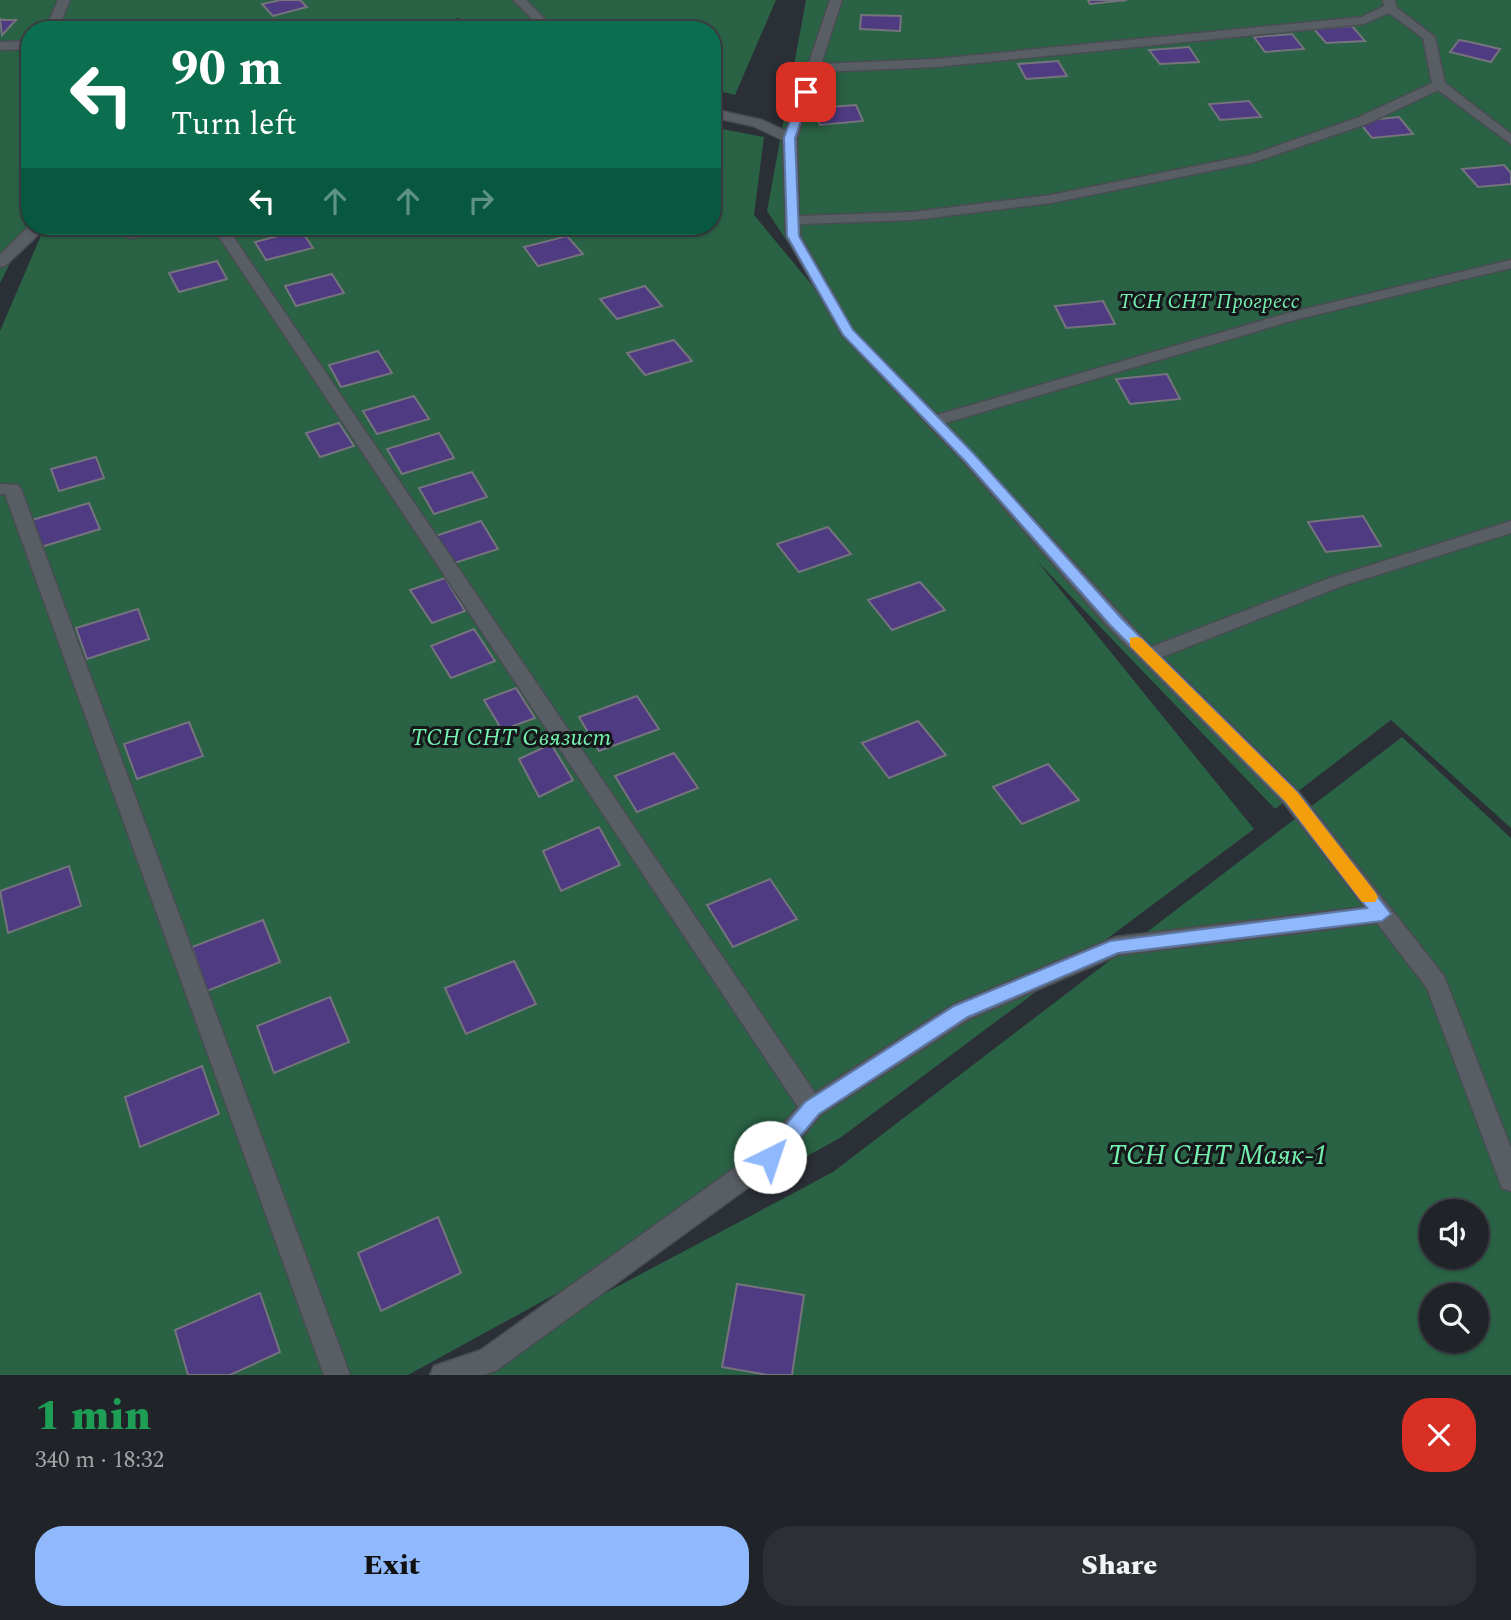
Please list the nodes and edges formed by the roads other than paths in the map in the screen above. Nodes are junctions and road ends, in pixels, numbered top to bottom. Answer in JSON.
{"nodes":[{"id":1,"x":64,"y":0,"type":"edge"},
{"id":2,"x":519,"y":0,"type":"edge"},
{"id":3,"x":836,"y":0,"type":"edge"},
{"id":4,"x":1390,"y":4,"type":"edge"},
{"id":5,"x":55,"y":21,"type":"edge"},
{"id":6,"x":541,"y":21,"type":"edge"},
{"id":7,"x":21,"y":45,"type":"edge"},
{"id":8,"x":0,"y":46,"type":"edge"},
{"id":9,"x":813,"y":68,"type":"junction"},
{"id":10,"x":1439,"y":85,"type":"junction"},
{"id":11,"x":721,"y":115,"type":"edge"},
{"id":12,"x":790,"y":138,"type":"junction"},
{"id":13,"x":1511,"y":141,"type":"edge"},
{"id":14,"x":792,"y":220,"type":"junction"},
{"id":15,"x":32,"y":235,"type":"edge"},
{"id":16,"x":225,"y":235,"type":"edge"},
{"id":17,"x":0,"y":263,"type":"edge"},
{"id":18,"x":1511,"y":264,"type":"edge"},
{"id":19,"x":934,"y":421,"type":"junction"},
{"id":20,"x":0,"y":489,"type":"edge"},
{"id":21,"x":1511,"y":527,"type":"edge"},
{"id":22,"x":1149,"y":655,"type":"junction"},
{"id":23,"x":1382,"y":914,"type":"junction"},
{"id":24,"x":812,"y":1108,"type":"junction"},
{"id":25,"x":1511,"y":1180,"type":"edge"},
{"id":26,"x":337,"y":1375,"type":"edge"},
{"id":27,"x":443,"y":1375,"type":"edge"}],
"edges":[{"from":1,"to":5,"type":"lane"},
{"from":2,"to":6,"type":"lane"},
{"from":3,"to":9,"type":"lane"},
{"from":4,"to":9,"type":"lane"},
{"from":4,"to":10,"type":"lane"},
{"from":7,"to":8,"type":"lane"},
{"from":9,"to":12,"type":"lane"},
{"from":10,"to":13,"type":"lane"},
{"from":10,"to":14,"type":"lane"},
{"from":11,"to":12,"type":"lane"},
{"from":12,"to":14,"type":"lane"},
{"from":14,"to":19,"type":"lane"},
{"from":15,"to":17,"type":"lane"},
{"from":16,"to":24,"type":"lane"},
{"from":18,"to":19,"type":"lane"},
{"from":19,"to":22,"type":"lane"},
{"from":20,"to":26,"type":"lane"},
{"from":21,"to":22,"type":"lane"},
{"from":22,"to":23,"type":"lane"},
{"from":23,"to":24,"type":"lane"},
{"from":23,"to":25,"type":"lane"},
{"from":24,"to":27,"type":"lane"}]}
